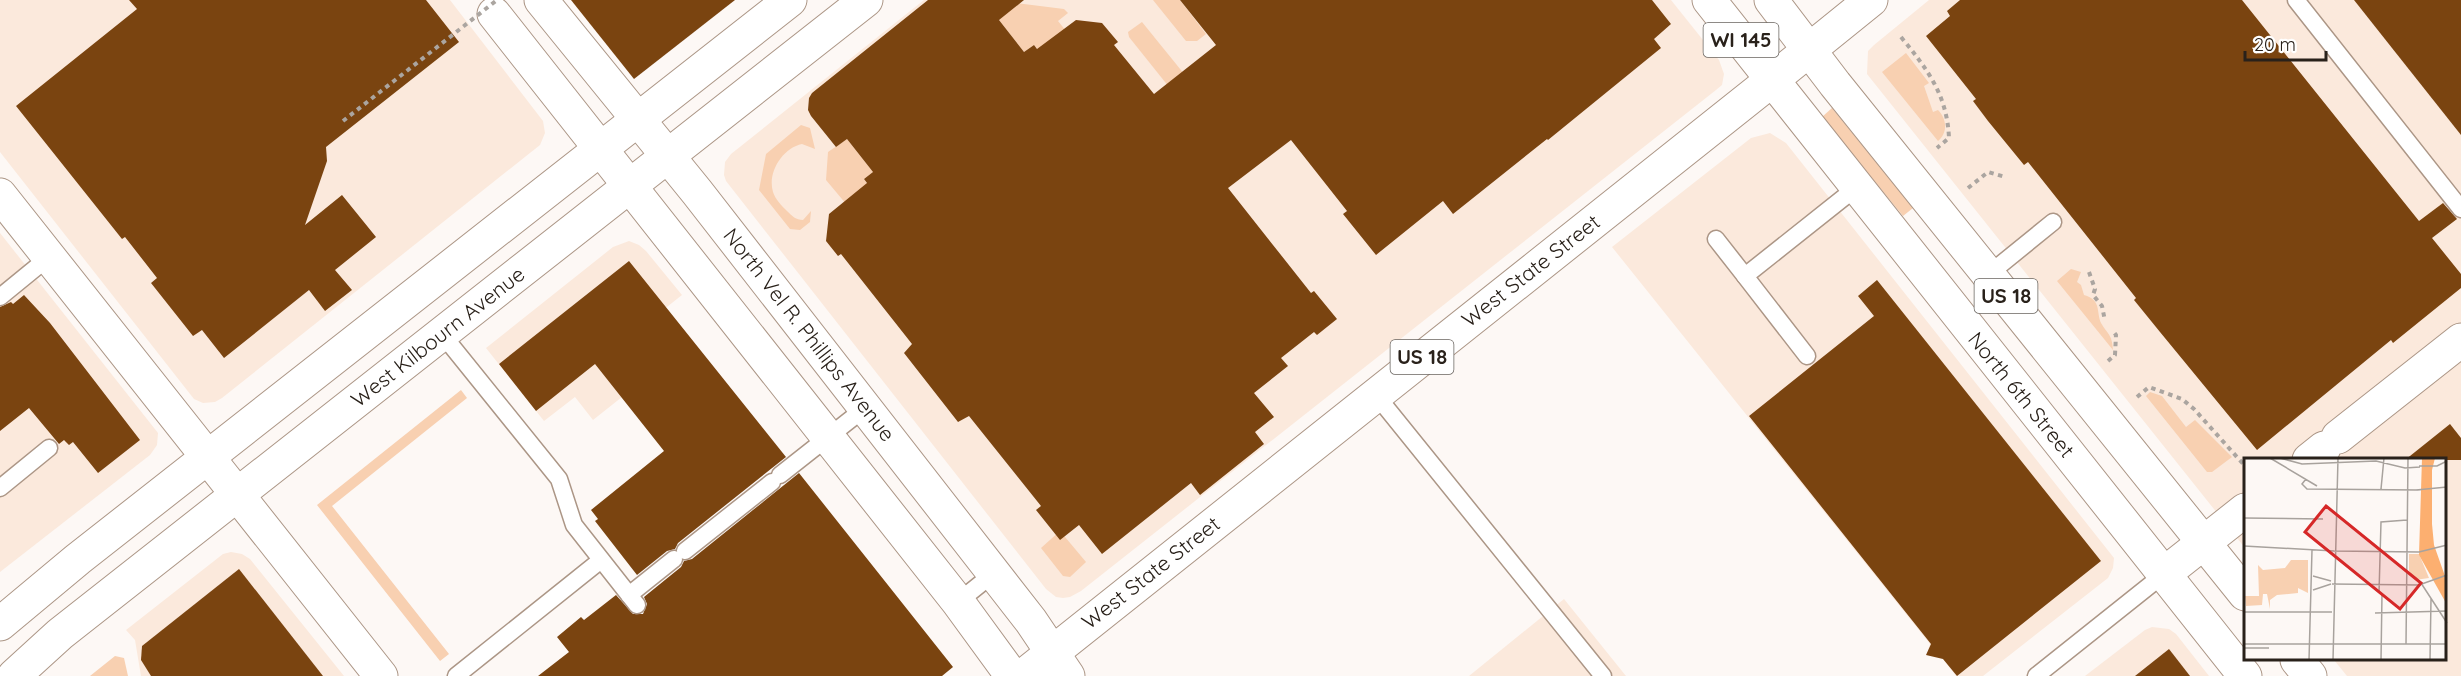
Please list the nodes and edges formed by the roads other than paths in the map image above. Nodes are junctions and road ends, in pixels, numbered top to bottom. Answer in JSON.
{"nodes":[{"id":1,"x":541,"y":0,"type":"edge"},
{"id":2,"x":790,"y":0,"type":"edge"},
{"id":3,"x":866,"y":0,"type":"edge"},
{"id":4,"x":1709,"y":0,"type":"edge"},
{"id":5,"x":1771,"y":0,"type":"edge"},
{"id":6,"x":1871,"y":0,"type":"edge"},
{"id":7,"x":2296,"y":0,"type":"edge"},
{"id":8,"x":490,"y":3,"type":"edge"},
{"id":9,"x":1809,"y":49,"type":"junction"},
{"id":10,"x":1772,"y":80,"type":"junction"},
{"id":11,"x":638,"y":120,"type":"junction"},
{"id":12,"x":601,"y":149,"type":"junction"},
{"id":13,"x":667,"y":157,"type":"junction"},
{"id":14,"x":630,"y":186,"type":"junction"},
{"id":15,"x":1857,"y":187,"type":"junction"},
{"id":16,"x":0,"y":195,"type":"edge"},
{"id":17,"x":2461,"y":210,"type":"edge"},
{"id":18,"x":2053,"y":222,"type":"dead end"},
{"id":19,"x":1716,"y":239,"type":"dead end"},
{"id":20,"x":49,"y":257,"type":"junction"},
{"id":21,"x":1989,"y":274,"type":"junction"},
{"id":22,"x":1745,"y":276,"type":"junction"},
{"id":23,"x":0,"y":297,"type":"edge"},
{"id":24,"x":442,"y":334,"type":"junction"},
{"id":25,"x":2461,"y":340,"type":"edge"},
{"id":26,"x":1807,"y":356,"type":"dead end"},
{"id":27,"x":1376,"y":394,"type":"junction"},
{"id":28,"x":865,"y":408,"type":"junction"},
{"id":29,"x":829,"y":437,"type":"junction"},
{"id":30,"x":49,"y":448,"type":"dead end"},
{"id":31,"x":2324,"y":448,"type":"edge"},
{"id":32,"x":207,"y":458,"type":"junction"},
{"id":33,"x":0,"y":488,"type":"edge"},
{"id":34,"x":237,"y":495,"type":"junction"},
{"id":35,"x":2244,"y":511,"type":"edge"},
{"id":36,"x":2203,"y":544,"type":"junction"},
{"id":37,"x":601,"y":560,"type":"junction"},
{"id":38,"x":994,"y":573,"type":"junction"},
{"id":39,"x":2164,"y":574,"type":"junction"},
{"id":40,"x":2244,"y":593,"type":"edge"},
{"id":41,"x":958,"y":602,"type":"junction"},
{"id":42,"x":0,"y":624,"type":"edge"},
{"id":43,"x":2297,"y":661,"type":"edge"},
{"id":44,"x":1060,"y":664,"type":"edge"},
{"id":45,"x":14,"y":676,"type":"edge"},
{"id":46,"x":381,"y":676,"type":"edge"},
{"id":47,"x":456,"y":676,"type":"edge"},
{"id":48,"x":1012,"y":676,"type":"edge"},
{"id":49,"x":1023,"y":676,"type":"edge"},
{"id":50,"x":1603,"y":676,"type":"edge"},
{"id":51,"x":2036,"y":676,"type":"edge"},
{"id":52,"x":2245,"y":676,"type":"edge"},
{"id":53,"x":2310,"y":676,"type":"edge"}],
"edges":[{"from":1,"to":11,"type":"main road","name":"North Vel R. Phillips Avenue"},
{"from":2,"to":11,"type":"main road"},
{"from":3,"to":13,"type":"main road","name":"West Kilbourn Avenue"},
{"from":4,"to":10,"type":"main road","name":"North 6th Street","number":"WI 145"},
{"from":5,"to":9,"type":"main road","number":"US 18"},
{"from":6,"to":9,"type":"main road","name":"West State Street"},
{"from":7,"to":17,"type":"lane"},
{"from":8,"to":12,"type":"main road"},
{"from":9,"to":10,"type":"main road","name":"West State Street"},
{"from":9,"to":21,"type":"main road","number":"US 18"},
{"from":10,"to":15,"type":"main road","name":"North 6th Street","number":"US 18"},
{"from":10,"to":27,"type":"main road","name":"West State Street","number":"US 18"},
{"from":11,"to":12,"type":"main road"},
{"from":11,"to":13,"type":"main road","name":"North Vel R. Phillips Avenue"},
{"from":12,"to":14,"type":"main road"},
{"from":12,"to":32,"type":"main road"},
{"from":13,"to":14,"type":"main road","name":"West Kilbourn Avenue"},
{"from":13,"to":28,"type":"main road","name":"North Vel R. Phillips Avenue"},
{"from":14,"to":24,"type":"main road","name":"West Kilbourn Avenue"},
{"from":14,"to":29,"type":"main road"},
{"from":15,"to":22,"type":"lane"},
{"from":15,"to":39,"type":"main road","name":"North 6th Street","number":"US 18"},
{"from":16,"to":20,"type":"main road"},
{"from":18,"to":21,"type":"lane"},
{"from":19,"to":22,"type":"lane"},
{"from":20,"to":23,"type":"lane"},
{"from":20,"to":32,"type":"main road"},
{"from":21,"to":36,"type":"main road","number":"US 18"},
{"from":22,"to":26,"type":"lane"},
{"from":24,"to":34,"type":"main road","name":"West Kilbourn Avenue"},
{"from":24,"to":37,"type":"lane"},
{"from":25,"to":31,"type":"main road"},
{"from":27,"to":44,"type":"main road","name":"West State Street","number":"US 18"},
{"from":27,"to":50,"type":"lane"},
{"from":28,"to":29,"type":"lane"},
{"from":28,"to":38,"type":"main road","name":"North Vel R. Phillips Avenue"},
{"from":29,"to":37,"type":"lane"},
{"from":29,"to":41,"type":"main road"},
{"from":30,"to":33,"type":"lane"},
{"from":32,"to":34,"type":"main road"},
{"from":32,"to":42,"type":"main road"},
{"from":34,"to":45,"type":"main road","name":"West Kilbourn Avenue"},
{"from":34,"to":46,"type":"main road"},
{"from":35,"to":36,"type":"main road"},
{"from":36,"to":39,"type":"main road"},
{"from":36,"to":40,"type":"main road"},
{"from":37,"to":47,"type":"lane"},
{"from":38,"to":41,"type":"lane"},
{"from":38,"to":44,"type":"main road","name":"North Vel R. Phillips Avenue"},
{"from":39,"to":51,"type":"lane"},
{"from":39,"to":52,"type":"main road","name":"North 6th Street"},
{"from":41,"to":48,"type":"main road"},
{"from":43,"to":53,"type":"main road"},
{"from":44,"to":49,"type":"main road","name":"West State Street","number":"US 18"}]}
